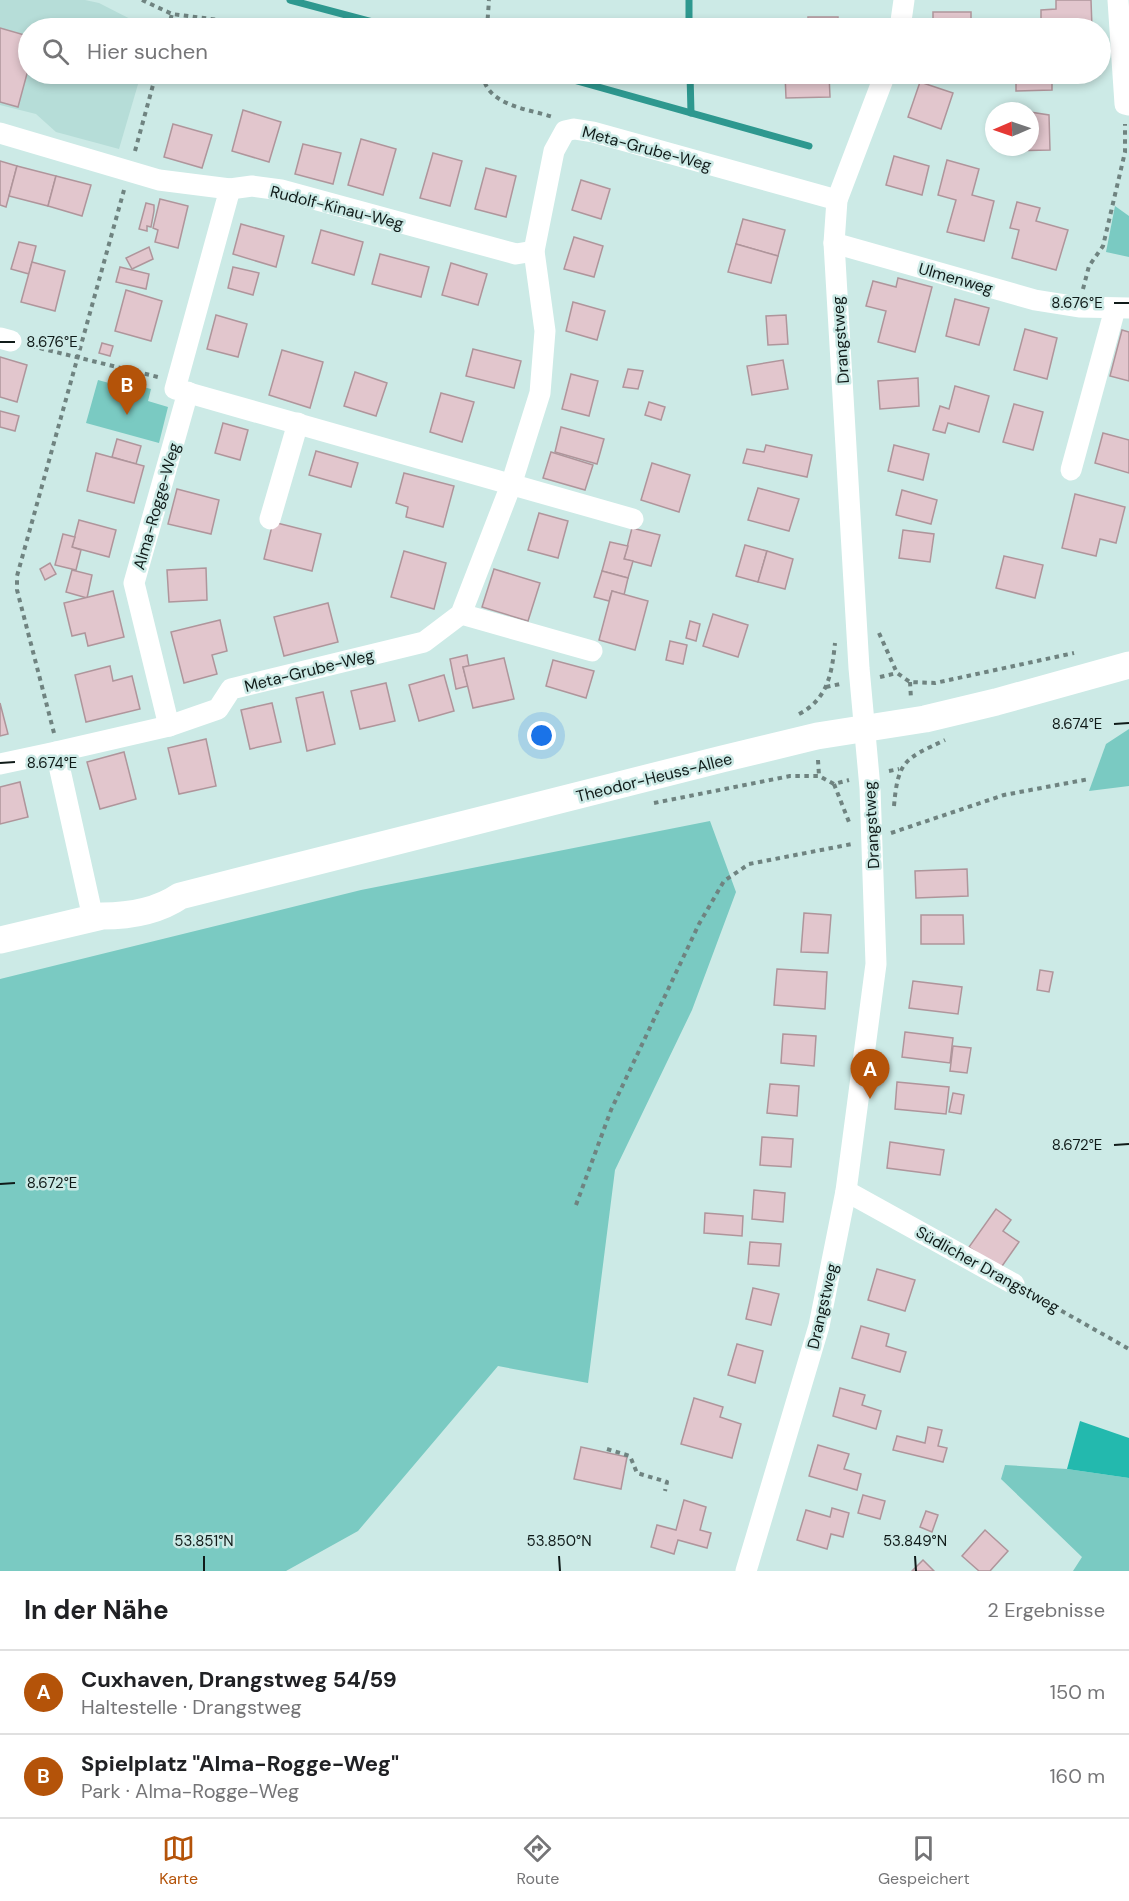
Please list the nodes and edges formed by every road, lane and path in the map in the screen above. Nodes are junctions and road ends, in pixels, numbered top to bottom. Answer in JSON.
{"nodes":[{"id":1,"x":142,"y":0,"type":"edge"},
{"id":2,"x":489,"y":0,"type":"edge"},
{"id":3,"x":904,"y":0,"type":"edge"},
{"id":4,"x":1118,"y":0,"type":"edge"},
{"id":5,"x":172,"y":14,"type":"junction"},
{"id":6,"x":171,"y":18,"type":"edge"},
{"id":7,"x":203,"y":18,"type":"edge"},
{"id":8,"x":488,"y":18,"type":"edge"},
{"id":9,"x":901,"y":18,"type":"edge"},
{"id":10,"x":153,"y":84,"type":"edge"},
{"id":11,"x":485,"y":84,"type":"edge"},
{"id":12,"x":881,"y":84,"type":"edge"},
{"id":13,"x":1126,"y":108,"type":"edge"},
{"id":14,"x":565,"y":131,"type":"junction"},
{"id":15,"x":0,"y":134,"type":"edge"},
{"id":16,"x":130,"y":171,"type":"junction"},
{"id":17,"x":230,"y":189,"type":"junction"},
{"id":18,"x":837,"y":200,"type":"junction"},
{"id":19,"x":834,"y":243,"type":"junction"},
{"id":20,"x":534,"y":251,"type":"junction"},
{"id":21,"x":1079,"y":307,"type":"junction"},
{"id":22,"x":1122,"y":309,"type":"edge"},
{"id":23,"x":5,"y":339,"type":"edge"},
{"id":24,"x":77,"y":358,"type":"junction"},
{"id":25,"x":181,"y":391,"type":"junction"},
{"id":26,"x":298,"y":423,"type":"junction"},
{"id":27,"x":1071,"y":471,"type":"dead end"},
{"id":28,"x":511,"y":485,"type":"junction"},
{"id":29,"x":270,"y":519,"type":"dead end"},
{"id":30,"x":633,"y":519,"type":"dead end"},
{"id":31,"x":461,"y":614,"type":"junction"},
{"id":32,"x":592,"y":651,"type":"dead end"},
{"id":33,"x":1084,"y":652,"type":"dead end"},
{"id":34,"x":1129,"y":665,"type":"edge"},
{"id":35,"x":897,"y":674,"type":"dead end"},
{"id":36,"x":169,"y":726,"type":"junction"},
{"id":37,"x":867,"y":730,"type":"junction"},
{"id":38,"x":56,"y":752,"type":"junction"},
{"id":39,"x":0,"y":764,"type":"edge"},
{"id":40,"x":1089,"y":779,"type":"dead end"},
{"id":41,"x":872,"y":839,"type":"junction"},
{"id":42,"x":829,"y":849,"type":"dead end"},
{"id":43,"x":97,"y":917,"type":"junction"},
{"id":44,"x":0,"y":940,"type":"edge"},
{"id":45,"x":846,"y":1191,"type":"junction"},
{"id":46,"x":576,"y":1206,"type":"dead end"},
{"id":47,"x":1014,"y":1284,"type":"joint"},
{"id":48,"x":1129,"y":1349,"type":"edge"},
{"id":49,"x":608,"y":1449,"type":"dead end"},
{"id":50,"x":665,"y":1491,"type":"dead end"},
{"id":51,"x":746,"y":1571,"type":"edge"}],
"edges":[{"from":1,"to":5,"type":"path"},
{"from":2,"to":8,"type":"path"},
{"from":3,"to":9,"type":"street"},
{"from":4,"to":13,"type":"street"},
{"from":5,"to":6,"type":"path"},
{"from":5,"to":7,"type":"path"},
{"from":10,"to":16,"type":"path"},
{"from":11,"to":14,"type":"path"},
{"from":12,"to":18,"type":"street","name":"Drangstweg"},
{"from":13,"to":21,"type":"path"},
{"from":14,"to":18,"type":"street","name":"Meta-Grube-Weg"},
{"from":14,"to":20,"type":"street","name":"Meta-Grube-Weg"},
{"from":15,"to":16,"type":"street","name":"Rudolf-Kinau-Weg"},
{"from":16,"to":17,"type":"street","name":"Rudolf-Kinau-Weg"},
{"from":16,"to":24,"type":"path"},
{"from":17,"to":20,"type":"street","name":"Rudolf-Kinau-Weg"},
{"from":17,"to":25,"type":"street","name":"Alma-Rogge-Weg"},
{"from":18,"to":19,"type":"street","name":"Drangstweg"},
{"from":19,"to":21,"type":"street","name":"Ulmenweg"},
{"from":19,"to":37,"type":"street","name":"Drangstweg"},
{"from":20,"to":28,"type":"street","name":"Meta-Grube-Weg"},
{"from":21,"to":22,"type":"street","name":"Ulmenweg"},
{"from":22,"to":27,"type":"street","name":"Ulmenweg"},
{"from":23,"to":24,"type":"path"},
{"from":24,"to":25,"type":"path"},
{"from":24,"to":38,"type":"path"},
{"from":25,"to":26,"type":"street"},
{"from":25,"to":36,"type":"street","name":"Alma-Rogge-Weg"},
{"from":26,"to":28,"type":"street"},
{"from":26,"to":29,"type":"street"},
{"from":28,"to":30,"type":"street"},
{"from":28,"to":31,"type":"street","name":"Meta-Grube-Weg"},
{"from":31,"to":32,"type":"street"},
{"from":31,"to":36,"type":"street","name":"Meta-Grube-Weg"},
{"from":33,"to":35,"type":"path"},
{"from":34,"to":37,"type":"street","name":"Theodor-Heuss-Allee"},
{"from":36,"to":38,"type":"street","name":"Meta-Grube-Weg"},
{"from":37,"to":41,"type":"street","name":"Drangstweg"},
{"from":37,"to":43,"type":"street","name":"Theodor-Heuss-Allee"},
{"from":38,"to":39,"type":"street","name":"Meta-Grube-Weg"},
{"from":38,"to":43,"type":"street"},
{"from":40,"to":41,"type":"path"},
{"from":41,"to":45,"type":"street","name":"Drangstweg"},
{"from":42,"to":46,"type":"path"},
{"from":43,"to":44,"type":"street","name":"Theodor-Heuss-Allee"},
{"from":45,"to":47,"type":"street","name":"Südlicher Drangstweg"},
{"from":45,"to":51,"type":"street","name":"Drangstweg"},
{"from":47,"to":48,"type":"path","name":"Südlicher Drangstweg"},
{"from":49,"to":50,"type":"path"}]}
